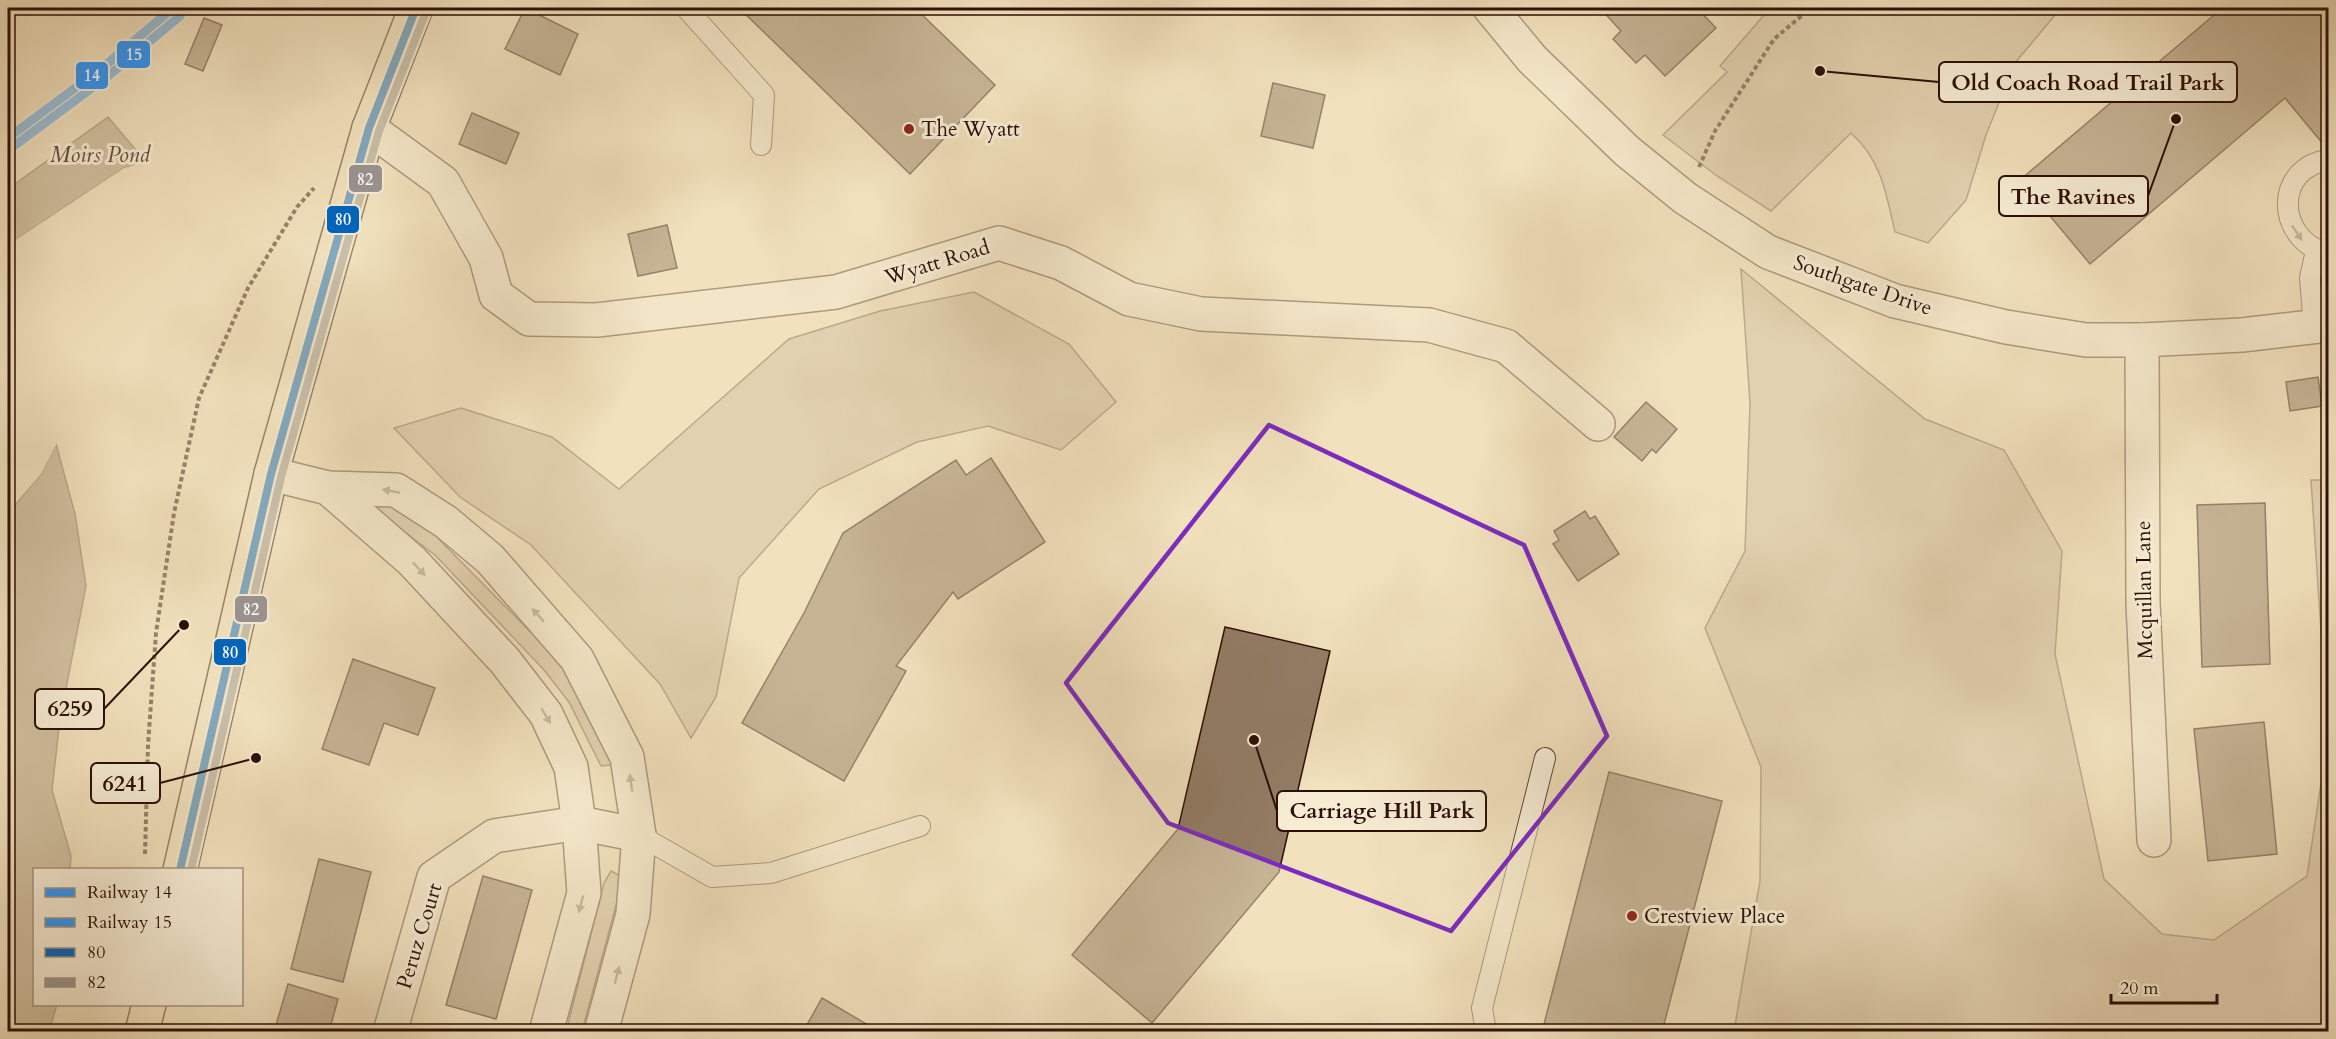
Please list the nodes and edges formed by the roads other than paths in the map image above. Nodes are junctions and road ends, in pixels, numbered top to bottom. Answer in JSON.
{"nodes":[{"id":1,"x":416,"y":8,"type":"edge"},
{"id":2,"x":686,"y":8,"type":"edge"},
{"id":3,"x":1490,"y":8,"type":"edge"},
{"id":4,"x":369,"y":128,"type":"junction"},
{"id":5,"x":761,"y":146,"type":"dead end"},
{"id":6,"x":2328,"y":160,"type":"edge"},
{"id":7,"x":2322,"y":252,"type":"edge"},
{"id":8,"x":2321,"y":326,"type":"edge"},
{"id":9,"x":2142,"y":340,"type":"junction"},
{"id":10,"x":1598,"y":424,"type":"dead end"},
{"id":11,"x":271,"y":474,"type":"junction"},
{"id":12,"x":328,"y":488,"type":"junction"},
{"id":13,"x":1545,"y":758,"type":"dead end"},
{"id":14,"x":579,"y":823,"type":"junction"},
{"id":15,"x":920,"y":826,"type":"dead end"},
{"id":16,"x":639,"y":835,"type":"junction"},
{"id":17,"x":2154,"y":840,"type":"dead end"},
{"id":18,"x":180,"y":868,"type":"edge"},
{"id":19,"x":149,"y":1006,"type":"edge"},
{"id":20,"x":142,"y":1032,"type":"edge"},
{"id":21,"x":390,"y":1032,"type":"edge"},
{"id":22,"x":546,"y":1032,"type":"edge"},
{"id":23,"x":601,"y":1032,"type":"edge"},
{"id":24,"x":1486,"y":1032,"type":"edge"}],
"edges":[{"from":1,"to":4,"type":"main road"},
{"from":2,"to":5,"type":"lane"},
{"from":3,"to":9,"type":"street","name":"Southgate Drive"},
{"from":4,"to":10,"type":"street","name":"Wyatt Road"},
{"from":4,"to":11,"type":"main road"},
{"from":6,"to":7,"type":"lane","one_way":true},
{"from":7,"to":8,"type":"lane"},
{"from":8,"to":9,"type":"street","name":"Southgate Drive"},
{"from":9,"to":17,"type":"street","name":"Mcquillan Lane"},
{"from":11,"to":12,"type":"street"},
{"from":11,"to":18,"type":"main road"},
{"from":12,"to":14,"type":"street","one_way":true},
{"from":16,"to":12,"type":"street","one_way":true},
{"from":13,"to":24,"type":"lane"},
{"from":14,"to":16,"type":"street","name":"Peruz Court"},
{"from":14,"to":21,"type":"street","name":"Peruz Court"},
{"from":14,"to":22,"type":"street","one_way":true},
{"from":15,"to":16,"type":"lane"},
{"from":23,"to":16,"type":"street","one_way":true},
{"from":19,"to":20,"type":"main road"}]}
